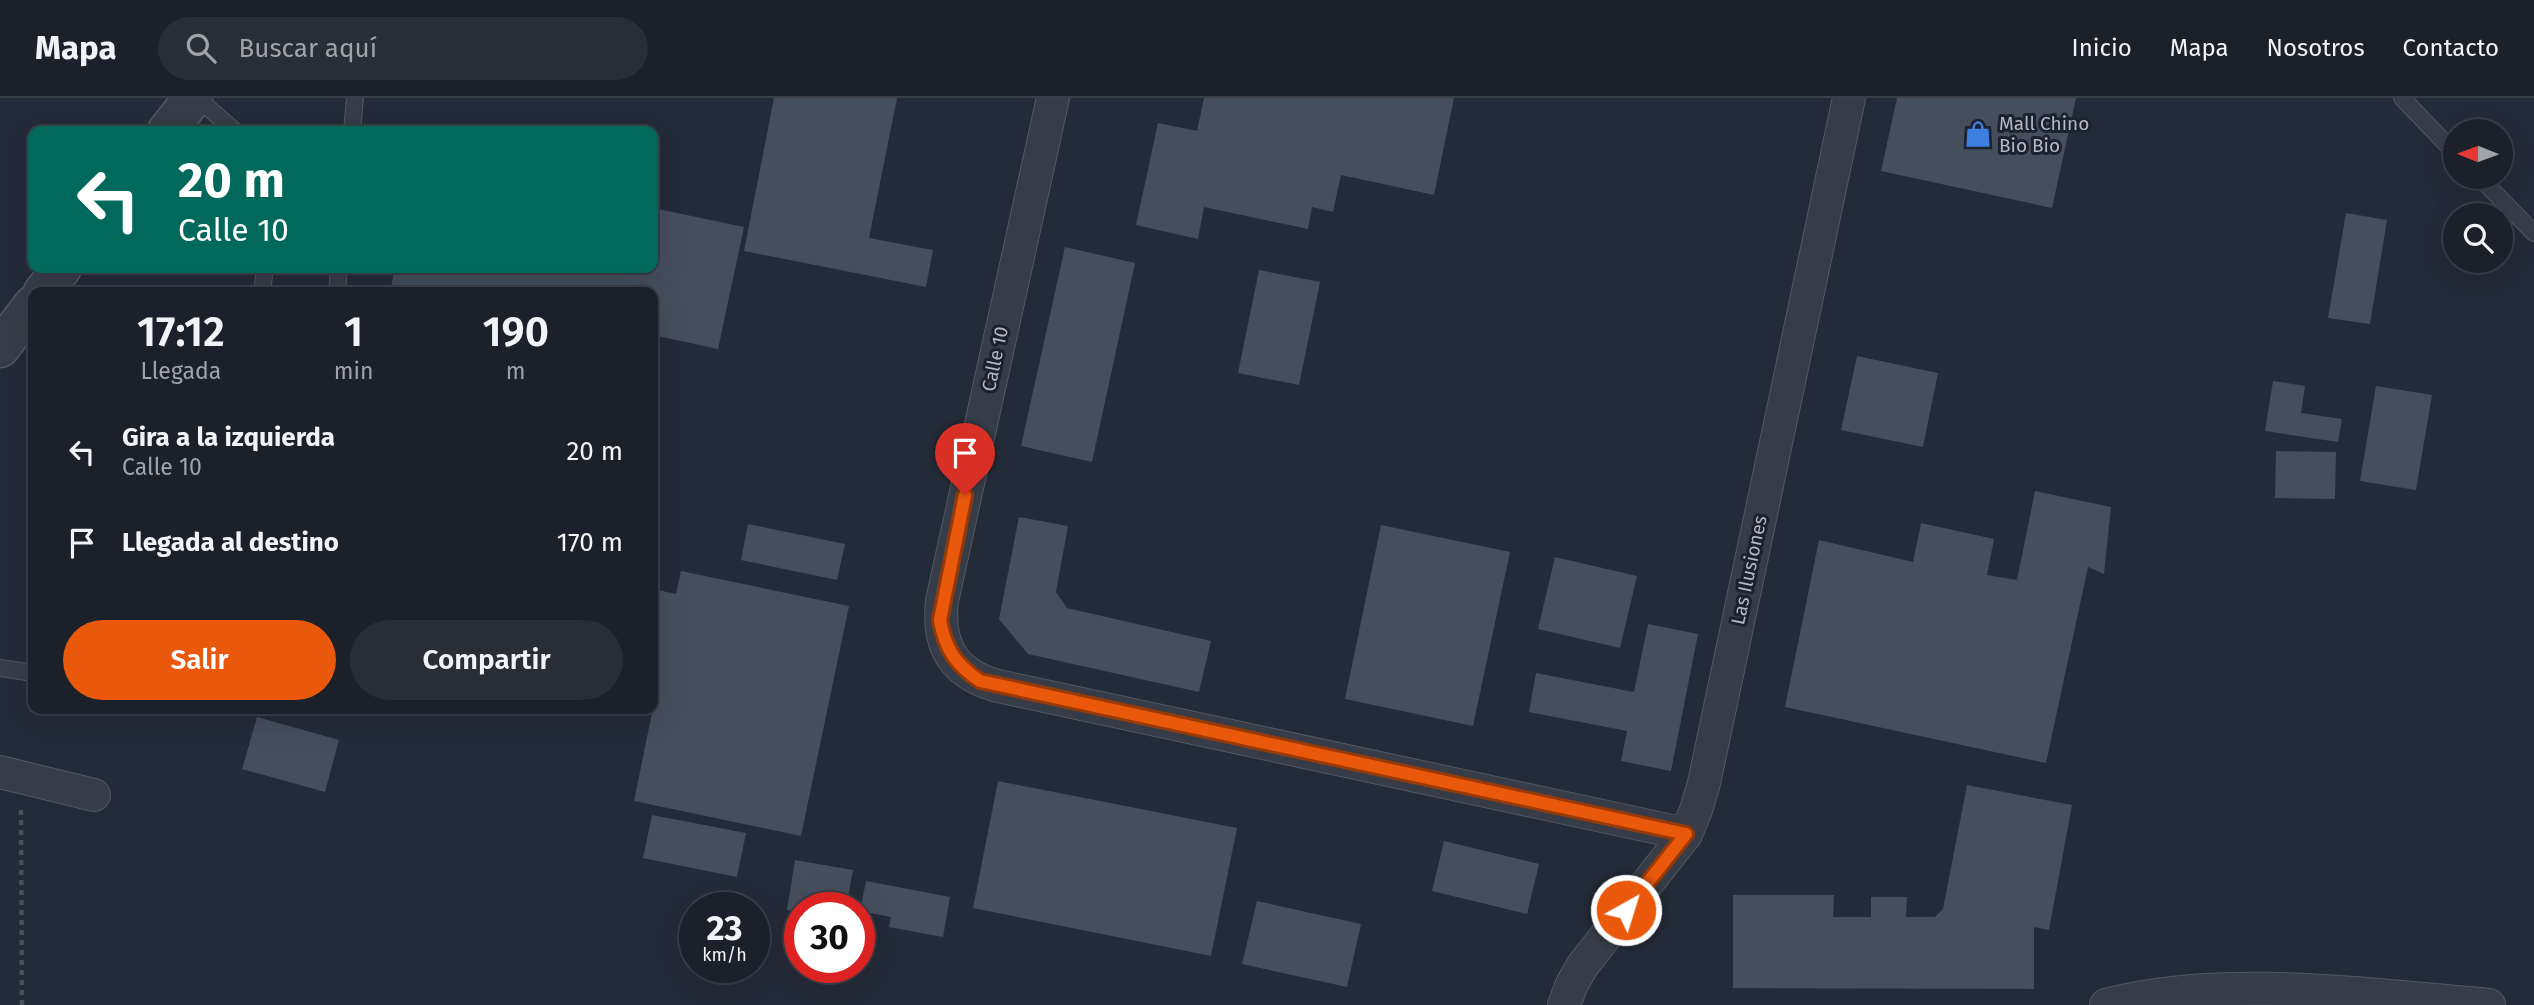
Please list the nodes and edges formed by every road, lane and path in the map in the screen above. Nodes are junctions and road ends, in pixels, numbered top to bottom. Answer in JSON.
{"nodes":[{"id":1,"x":195,"y":98,"type":"edge"},
{"id":2,"x":355,"y":98,"type":"edge"},
{"id":3,"x":1052,"y":98,"type":"edge"},
{"id":4,"x":1849,"y":98,"type":"edge"},
{"id":5,"x":2402,"y":98,"type":"edge"},
{"id":6,"x":171,"y":126,"type":"edge"},
{"id":7,"x":229,"y":126,"type":"edge"},
{"id":8,"x":352,"y":126,"type":"edge"},
{"id":9,"x":2443,"y":141,"type":"edge"},
{"id":10,"x":2491,"y":189,"type":"edge"},
{"id":11,"x":2534,"y":233,"type":"edge"},
{"id":12,"x":58,"y":273,"type":"edge"},
{"id":13,"x":47,"y":287,"type":"edge"},
{"id":14,"x":0,"y":668,"type":"edge"},
{"id":15,"x":28,"y":672,"type":"edge"},
{"id":16,"x":10,"y":775,"type":"edge"},
{"id":17,"x":94,"y":795,"type":"dead end"},
{"id":18,"x":1686,"y":834,"type":"junction"},
{"id":19,"x":22,"y":1005,"type":"edge"},
{"id":20,"x":1564,"y":1005,"type":"edge"},
{"id":21,"x":2106,"y":1005,"type":"edge"},
{"id":22,"x":2489,"y":1005,"type":"edge"}],
"edges":[{"from":1,"to":6,"type":"street"},
{"from":1,"to":7,"type":"lane"},
{"from":2,"to":8,"type":"lane"},
{"from":3,"to":18,"type":"street","name":"Calle 10"},
{"from":4,"to":18,"type":"street","name":"Las Ilusiones"},
{"from":5,"to":9,"type":"lane"},
{"from":10,"to":11,"type":"lane"},
{"from":12,"to":13,"type":"street"},
{"from":14,"to":15,"type":"lane"},
{"from":16,"to":17,"type":"street"},
{"from":16,"to":19,"type":"path"},
{"from":18,"to":20,"type":"street","name":"Las Ilusiones"},
{"from":21,"to":22,"type":"street"}]}
